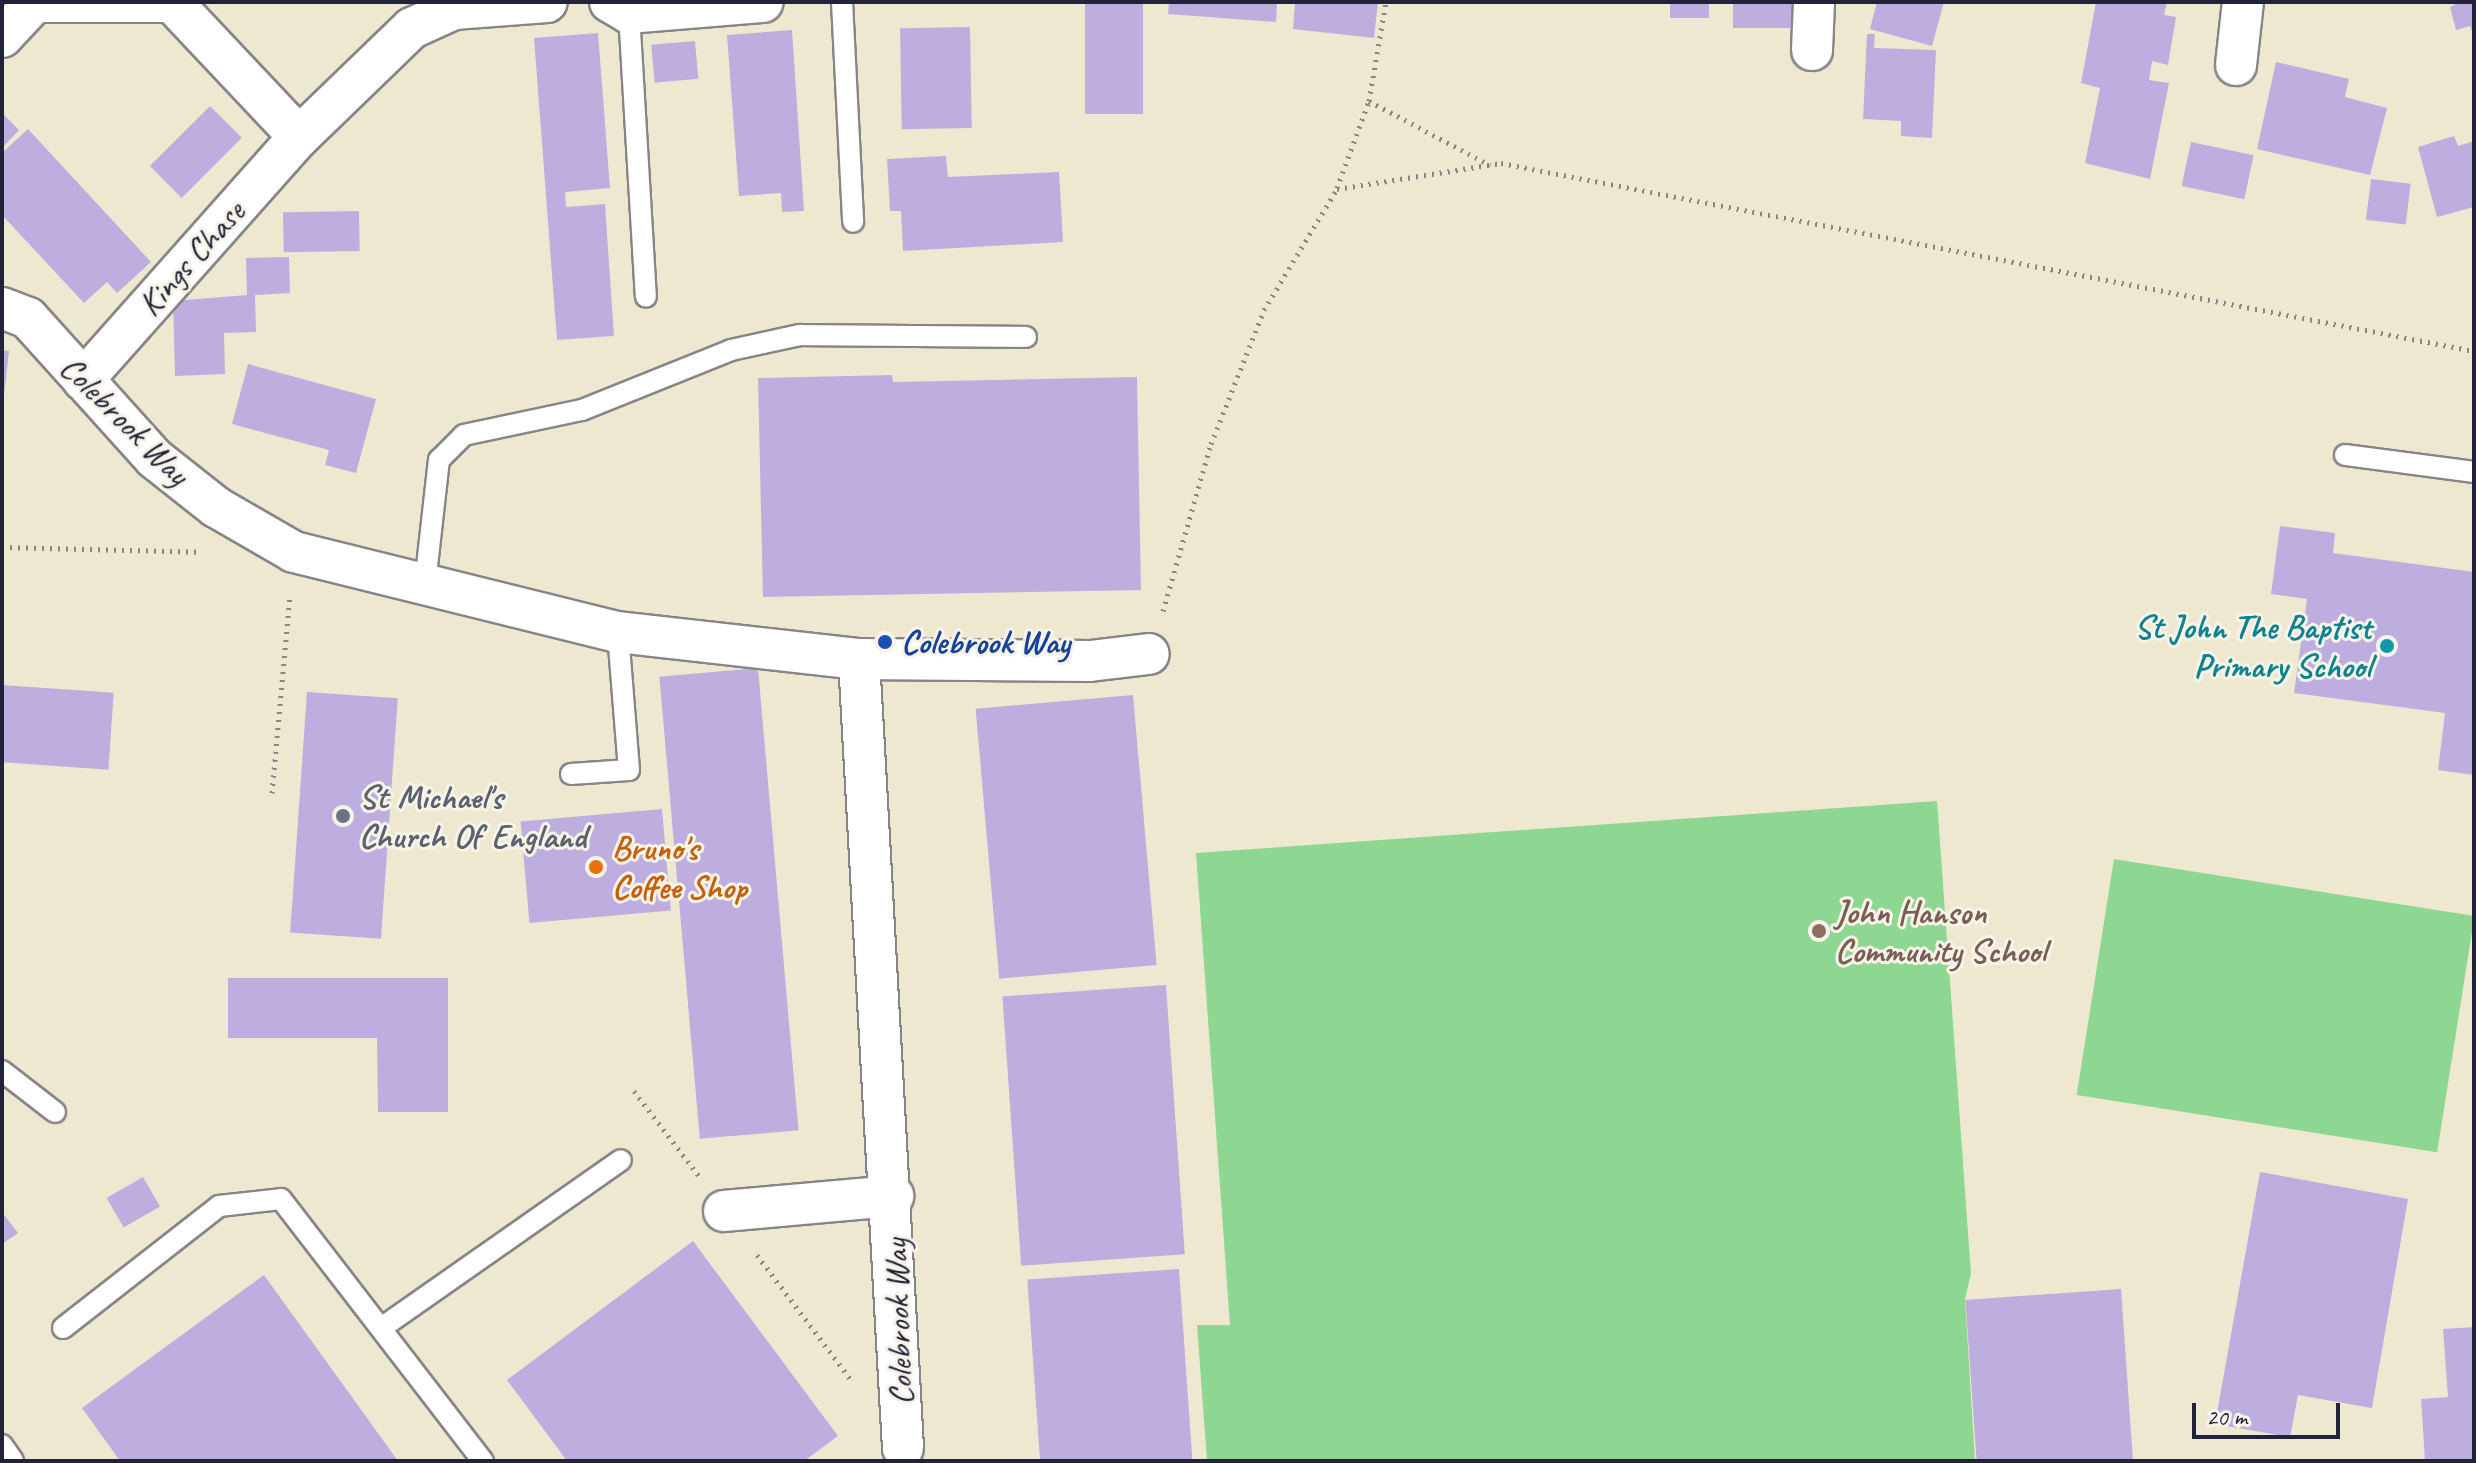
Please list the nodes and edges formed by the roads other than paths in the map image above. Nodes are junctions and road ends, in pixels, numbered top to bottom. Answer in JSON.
{"nodes":[{"id":1,"x":547,"y":2,"type":"edge"},
{"id":2,"x":763,"y":2,"type":"edge"},
{"id":3,"x":842,"y":2,"type":"edge"},
{"id":4,"x":1814,"y":2,"type":"edge"},
{"id":5,"x":2243,"y":2,"type":"edge"},
{"id":6,"x":32,"y":4,"type":"edge"},
{"id":7,"x":620,"y":7,"type":"edge"},
{"id":8,"x":2,"y":37,"type":"edge"},
{"id":9,"x":1812,"y":50,"type":"dead end"},
{"id":10,"x":2236,"y":65,"type":"dead end"},
{"id":11,"x":299,"y":137,"type":"junction"},
{"id":12,"x":853,"y":222,"type":"dead end"},
{"id":13,"x":646,"y":296,"type":"dead end"},
{"id":14,"x":2,"y":308,"type":"edge"},
{"id":15,"x":1026,"y":337,"type":"dead end"},
{"id":16,"x":83,"y":380,"type":"junction"},
{"id":17,"x":2345,"y":455,"type":"dead end"},
{"id":18,"x":2474,"y":472,"type":"edge"},
{"id":19,"x":425,"y":584,"type":"junction"},
{"id":20,"x":618,"y":632,"type":"junction"},
{"id":21,"x":1149,"y":654,"type":"road end"},
{"id":22,"x":859,"y":659,"type":"junction"},
{"id":23,"x":571,"y":774,"type":"dead end"},
{"id":24,"x":2,"y":1071,"type":"edge"},
{"id":25,"x":55,"y":1112,"type":"dead end"},
{"id":26,"x":621,"y":1160,"type":"dead end"},
{"id":27,"x":893,"y":1196,"type":"junction"},
{"id":28,"x":724,"y":1211,"type":"road end"},
{"id":29,"x":384,"y":1326,"type":"junction"},
{"id":30,"x":63,"y":1328,"type":"dead end"},
{"id":31,"x":2,"y":1445,"type":"edge"},
{"id":32,"x":895,"y":1455,"type":"edge"},
{"id":33,"x":13,"y":1461,"type":"edge"},
{"id":34,"x":483,"y":1461,"type":"edge"}],
"edges":[{"from":1,"to":11,"type":"street","name":"Kings Chase"},
{"from":2,"to":7,"type":"street"},
{"from":3,"to":12,"type":"lane"},
{"from":4,"to":9,"type":"street"},
{"from":5,"to":10,"type":"street"},
{"from":6,"to":8,"type":"street"},
{"from":6,"to":11,"type":"street"},
{"from":7,"to":13,"type":"lane"},
{"from":11,"to":16,"type":"street","name":"Kings Chase"},
{"from":14,"to":16,"type":"street","name":"Colebrook Way"},
{"from":15,"to":19,"type":"lane"},
{"from":16,"to":19,"type":"street","name":"Colebrook Way"},
{"from":17,"to":18,"type":"lane"},
{"from":19,"to":20,"type":"street","name":"Colebrook Way"},
{"from":20,"to":22,"type":"street","name":"Colebrook Way"},
{"from":20,"to":23,"type":"lane"},
{"from":21,"to":22,"type":"street","name":"Colebrook Way"},
{"from":22,"to":27,"type":"street","name":"Colebrook Way"},
{"from":24,"to":25,"type":"lane"},
{"from":26,"to":29,"type":"lane"},
{"from":27,"to":28,"type":"street","name":"Colebrook Way"},
{"from":27,"to":32,"type":"street","name":"Colebrook Way"},
{"from":29,"to":30,"type":"lane"},
{"from":29,"to":34,"type":"lane"},
{"from":31,"to":33,"type":"lane"}]}
